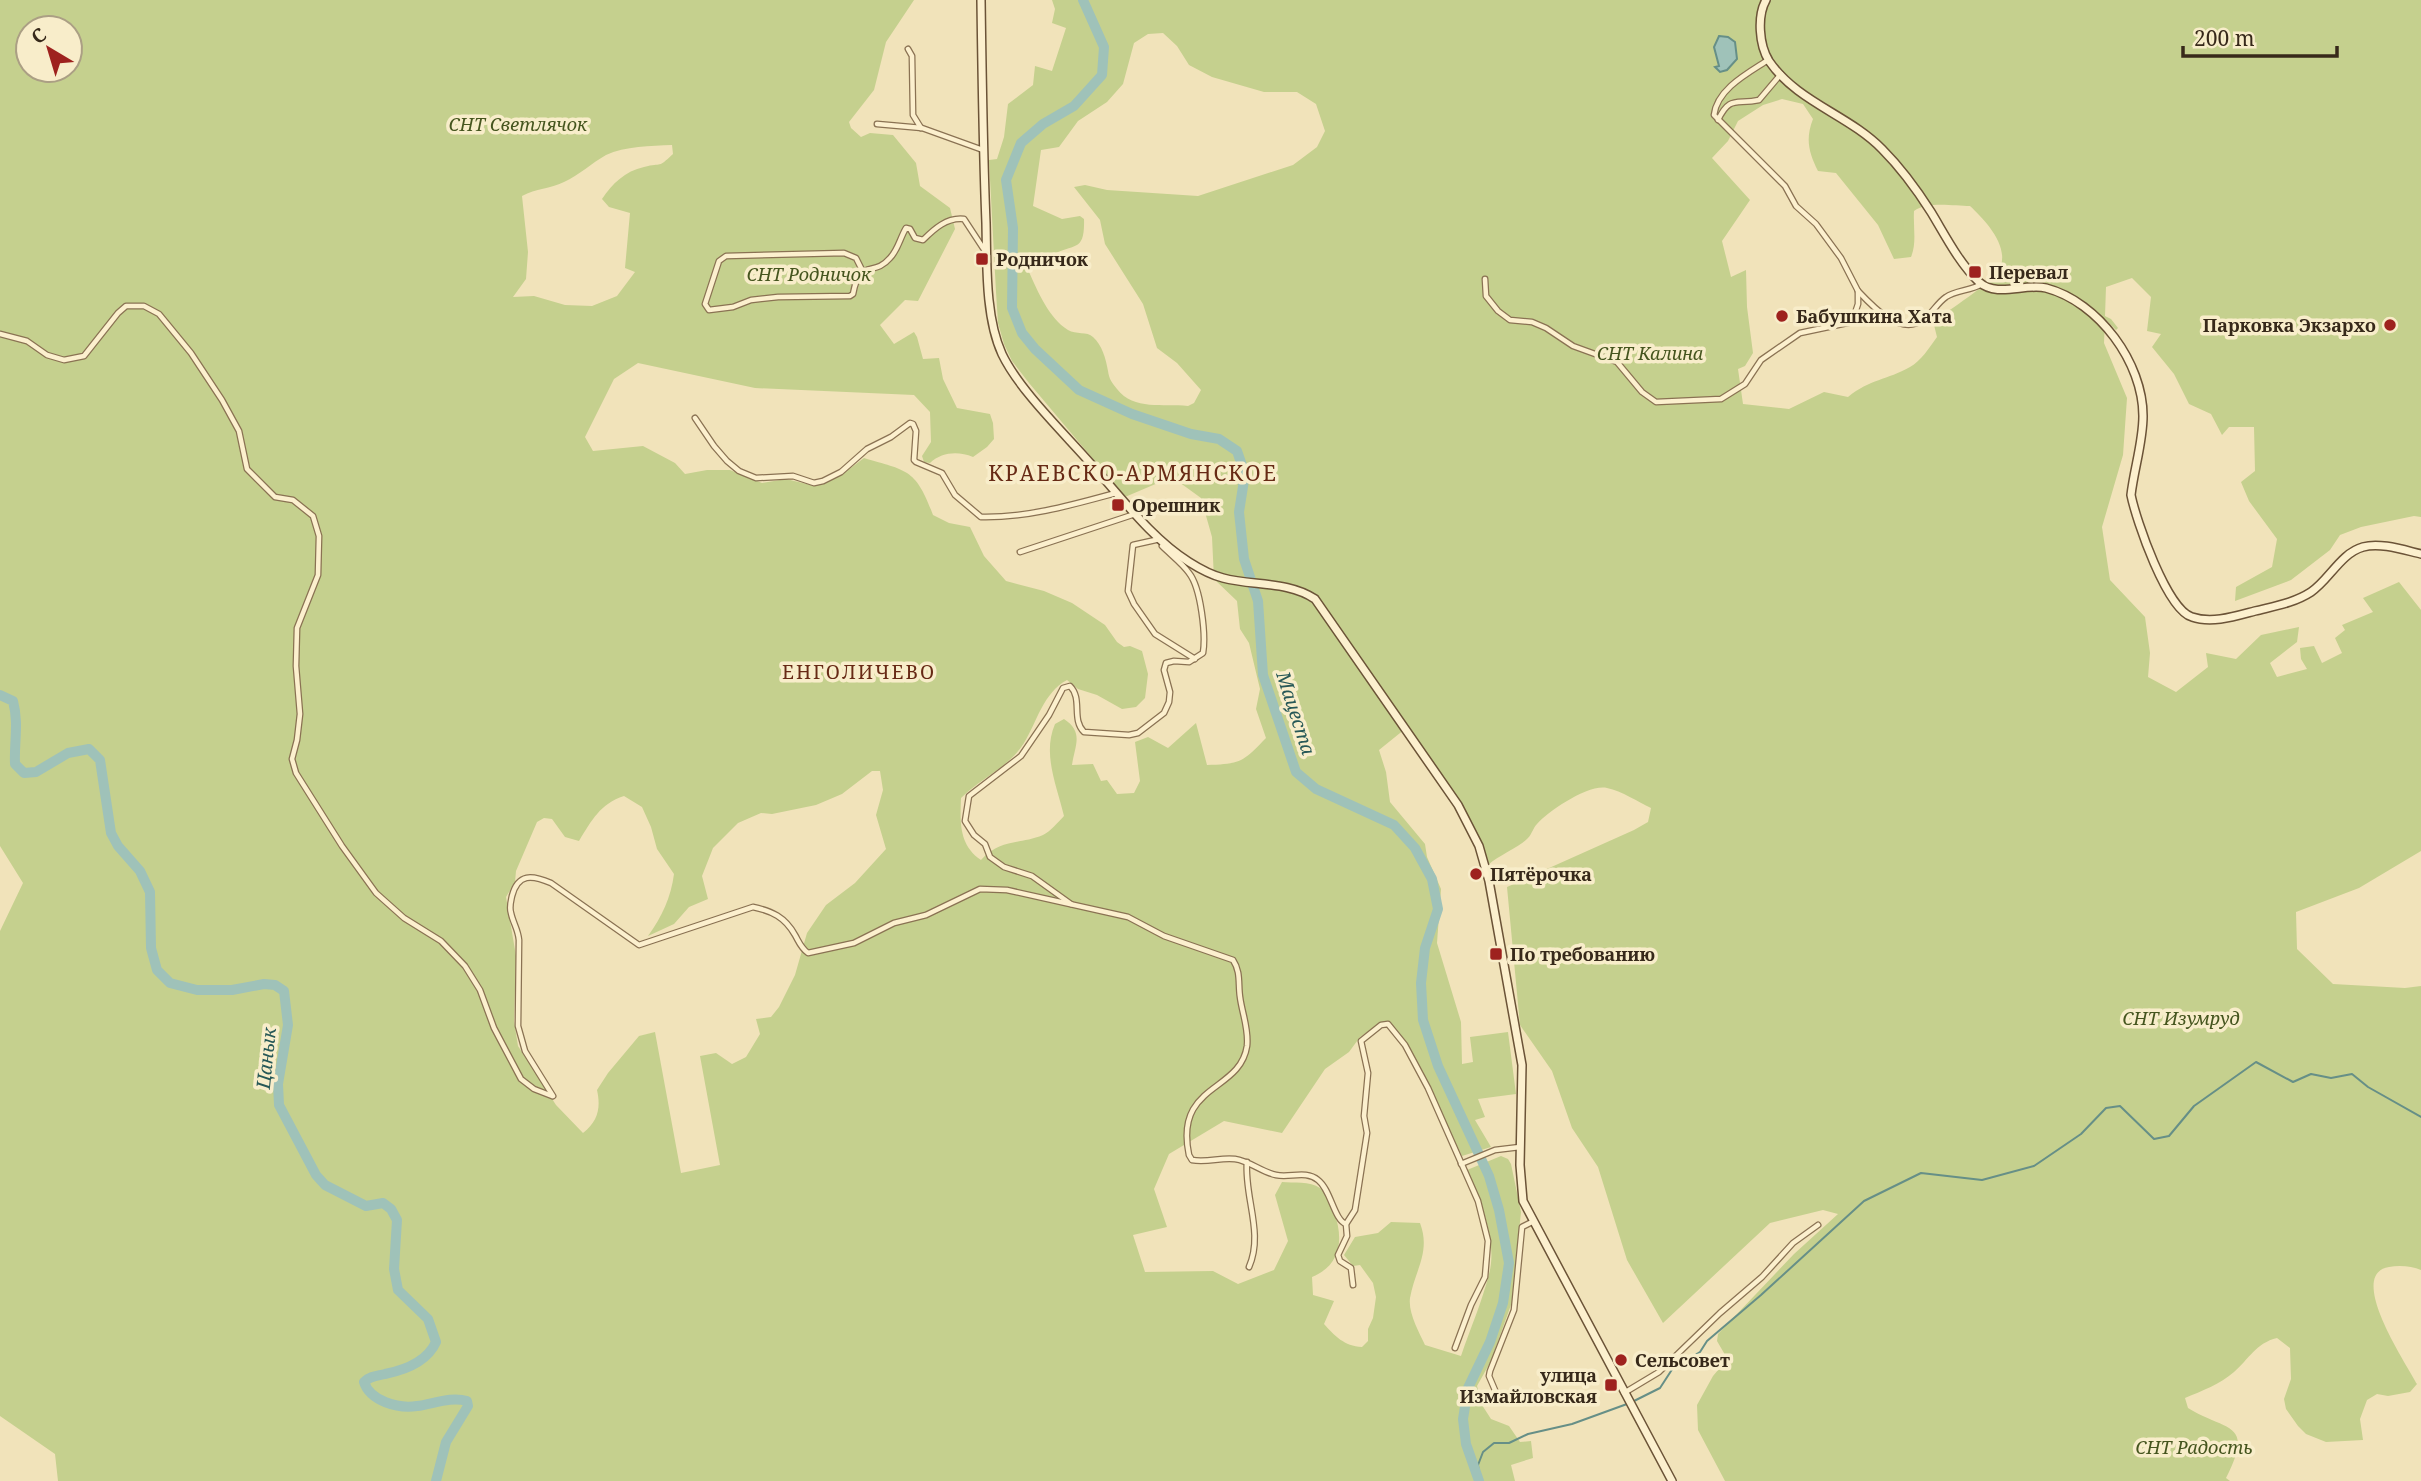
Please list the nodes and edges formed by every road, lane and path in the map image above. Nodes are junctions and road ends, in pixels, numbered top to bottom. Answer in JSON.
{"nodes":[{"id":1,"x":981,"y":0,"type":"edge"},
{"id":2,"x":1766,"y":0,"type":"edge"},
{"id":3,"x":908,"y":50,"type":"dead end"},
{"id":4,"x":1768,"y":60,"type":"junction"},
{"id":5,"x":1781,"y":74,"type":"junction"},
{"id":6,"x":1718,"y":121,"type":"junction"},
{"id":7,"x":877,"y":124,"type":"dead end"},
{"id":8,"x":922,"y":128,"type":"junction"},
{"id":9,"x":983,"y":150,"type":"junction"},
{"id":10,"x":986,"y":252,"type":"junction"},
{"id":11,"x":862,"y":270,"type":"junction"},
{"id":12,"x":1485,"y":279,"type":"dead end"},
{"id":13,"x":1982,"y":284,"type":"junction"},
{"id":14,"x":1858,"y":291,"type":"junction"},
{"id":15,"x":1866,"y":299,"type":"junction"},
{"id":16,"x":1858,"y":304,"type":"junction"},
{"id":17,"x":0,"y":334,"type":"edge"},
{"id":18,"x":695,"y":418,"type":"dead end"},
{"id":19,"x":1117,"y":493,"type":"junction"},
{"id":20,"x":1136,"y":514,"type":"junction"},
{"id":21,"x":1159,"y":540,"type":"junction"},
{"id":22,"x":1020,"y":552,"type":"dead end"},
{"id":23,"x":2421,"y":554,"type":"edge"},
{"id":24,"x":1195,"y":659,"type":"junction"},
{"id":25,"x":1072,"y":905,"type":"junction"},
{"id":26,"x":1521,"y":1147,"type":"junction"},
{"id":27,"x":1247,"y":1162,"type":"junction"},
{"id":28,"x":1461,"y":1164,"type":"junction"},
{"id":29,"x":1532,"y":1222,"type":"junction"},
{"id":30,"x":1346,"y":1224,"type":"junction"},
{"id":31,"x":1818,"y":1225,"type":"dead end"},
{"id":32,"x":1249,"y":1267,"type":"dead end"},
{"id":33,"x":1353,"y":1285,"type":"dead end"},
{"id":34,"x":1455,"y":1348,"type":"dead end"},
{"id":35,"x":1625,"y":1395,"type":"junction"},
{"id":36,"x":1500,"y":1402,"type":"dead end"},
{"id":37,"x":1672,"y":1481,"type":"edge"}],
"edges":[{"from":1,"to":9,"type":"street"},
{"from":2,"to":4,"type":"street"},
{"from":3,"to":8,"type":"street"},
{"from":4,"to":5,"type":"street"},
{"from":4,"to":6,"type":"street"},
{"from":5,"to":6,"type":"street"},
{"from":5,"to":13,"type":"street"},
{"from":6,"to":14,"type":"street"},
{"from":7,"to":8,"type":"street"},
{"from":8,"to":9,"type":"street"},
{"from":9,"to":10,"type":"street"},
{"from":10,"to":11,"type":"street"},
{"from":10,"to":19,"type":"street"},
{"from":11,"to":11,"type":"street"},
{"from":12,"to":16,"type":"street"},
{"from":13,"to":15,"type":"street"},
{"from":13,"to":23,"type":"street"},
{"from":14,"to":15,"type":"street"},
{"from":14,"to":16,"type":"street"},
{"from":15,"to":16,"type":"street"},
{"from":17,"to":25,"type":"street"},
{"from":18,"to":19,"type":"street"},
{"from":19,"to":20,"type":"street"},
{"from":20,"to":21,"type":"street"},
{"from":20,"to":22,"type":"street"},
{"from":21,"to":24,"type":"street"},
{"from":21,"to":24,"type":"street"},
{"from":21,"to":26,"type":"street"},
{"from":24,"to":25,"type":"street"},
{"from":25,"to":27,"type":"street"},
{"from":26,"to":28,"type":"street"},
{"from":26,"to":29,"type":"street"},
{"from":27,"to":30,"type":"street"},
{"from":27,"to":32,"type":"street"},
{"from":28,"to":30,"type":"street"},
{"from":28,"to":34,"type":"street"},
{"from":29,"to":35,"type":"street"},
{"from":29,"to":36,"type":"street"},
{"from":30,"to":33,"type":"street"},
{"from":31,"to":35,"type":"street"},
{"from":35,"to":37,"type":"street"}]}
